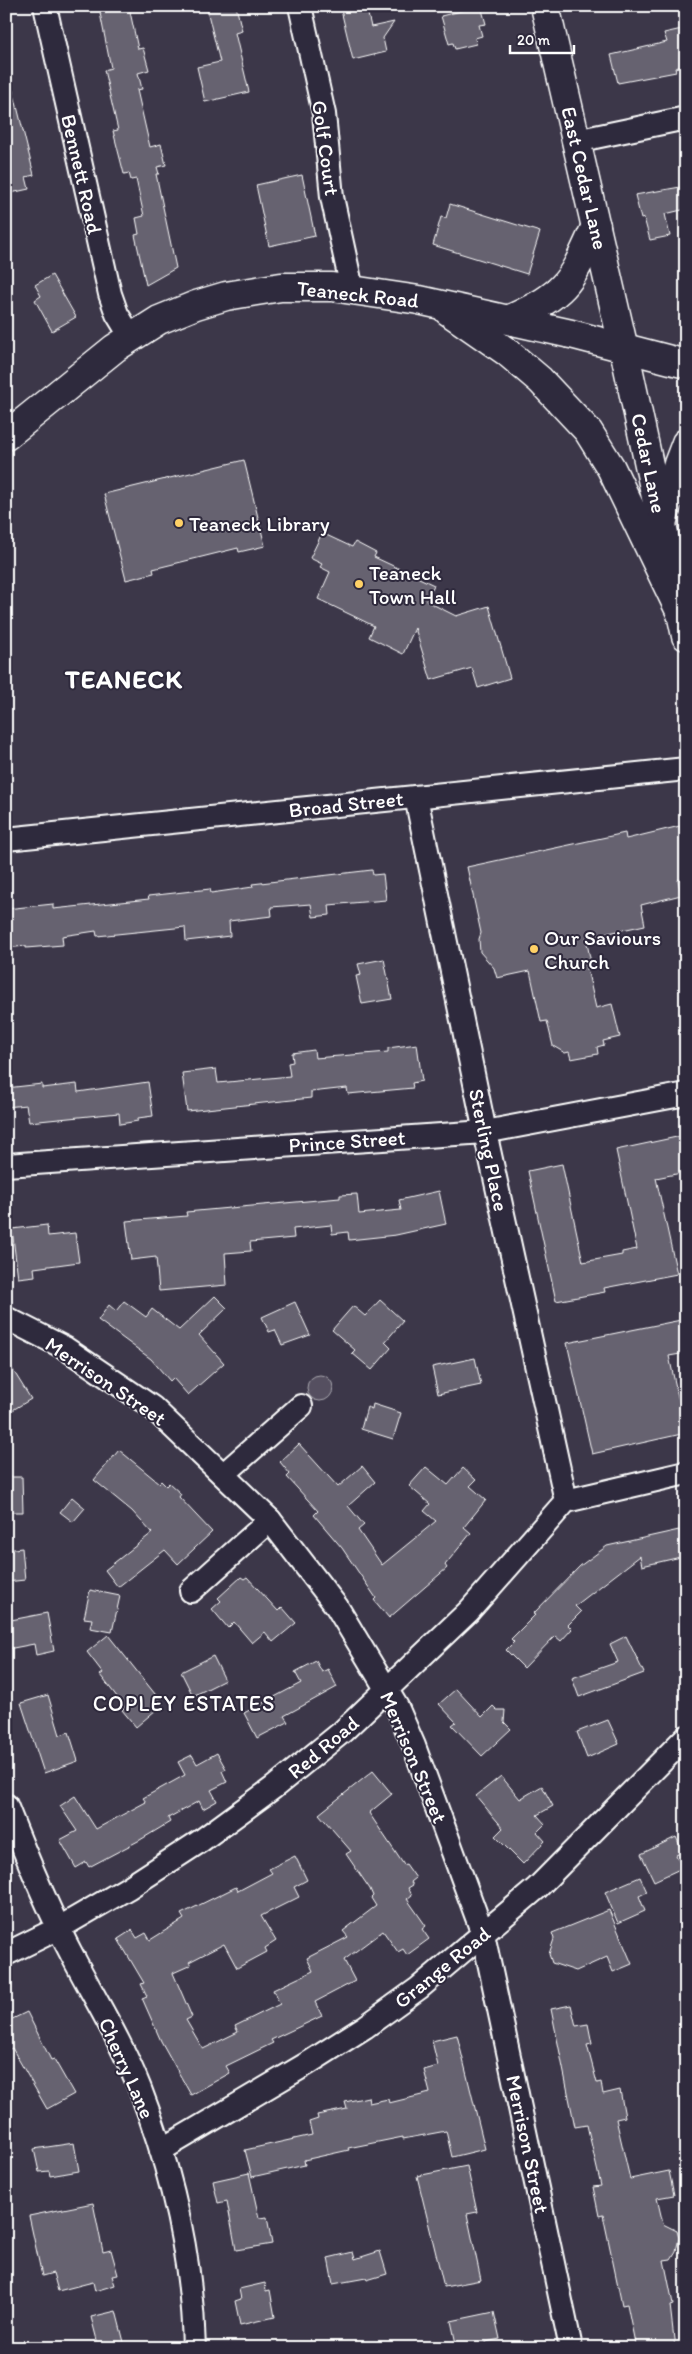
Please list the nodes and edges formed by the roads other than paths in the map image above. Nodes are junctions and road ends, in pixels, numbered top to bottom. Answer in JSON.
{"nodes":[{"id":1,"x":45,"y":6,"type":"edge"},
{"id":2,"x":300,"y":6,"type":"edge"},
{"id":3,"x":545,"y":6,"type":"edge"},
{"id":4,"x":686,"y":118,"type":"edge"},
{"id":5,"x":576,"y":141,"type":"junction"},
{"id":6,"x":596,"y":226,"type":"junction"},
{"id":7,"x":352,"y":289,"type":"junction"},
{"id":8,"x":439,"y":304,"type":"junction"},
{"id":9,"x":510,"y":319,"type":"junction"},
{"id":10,"x":130,"y":337,"type":"junction"},
{"id":11,"x":624,"y":349,"type":"junction"},
{"id":12,"x":686,"y":364,"type":"edge"},
{"id":13,"x":6,"y":436,"type":"edge"},
{"id":14,"x":686,"y":443,"type":"edge"},
{"id":15,"x":662,"y":524,"type":"junction"},
{"id":16,"x":683,"y":624,"type":"edge"},
{"id":17,"x":686,"y":769,"type":"edge"},
{"id":18,"x":416,"y":797,"type":"junction"},
{"id":19,"x":6,"y":839,"type":"edge"},
{"id":20,"x":686,"y":1094,"type":"edge"},
{"id":21,"x":485,"y":1132,"type":"junction"},
{"id":22,"x":6,"y":1165,"type":"edge"},
{"id":23,"x":6,"y":1318,"type":"edge"},
{"id":24,"x":301,"y":1406,"type":"dead end"},
{"id":25,"x":686,"y":1473,"type":"edge"},
{"id":26,"x":224,"y":1474,"type":"junction"},
{"id":27,"x":566,"y":1501,"type":"junction"},
{"id":28,"x":270,"y":1520,"type":"junction"},
{"id":29,"x":191,"y":1591,"type":"dead end"},
{"id":30,"x":387,"y":1690,"type":"junction"},
{"id":31,"x":686,"y":1737,"type":"edge"},
{"id":32,"x":6,"y":1804,"type":"edge"},
{"id":33,"x":59,"y":1928,"type":"junction"},
{"id":34,"x":483,"y":1934,"type":"junction"},
{"id":35,"x":6,"y":1954,"type":"edge"},
{"id":36,"x":161,"y":2150,"type":"junction"},
{"id":37,"x":194,"y":2348,"type":"edge"},
{"id":38,"x":571,"y":2348,"type":"edge"}],
"edges":[{"from":1,"to":10,"type":"street","name":"Bennett Road"},
{"from":2,"to":7,"type":"street","name":"Golf Court"},
{"from":3,"to":5,"type":"main road","name":"East Cedar Lane"},
{"from":4,"to":5,"type":"street"},
{"from":5,"to":6,"type":"main road","name":"East Cedar Lane"},
{"from":6,"to":9,"type":"main road"},
{"from":6,"to":11,"type":"main road","name":"East Cedar Lane"},
{"from":7,"to":8,"type":"main road","name":"Teaneck Road"},
{"from":7,"to":10,"type":"main road","name":"Teaneck Road"},
{"from":8,"to":9,"type":"main road","name":"Teaneck Road"},
{"from":8,"to":16,"type":"main road"},
{"from":9,"to":11,"type":"main road","name":"Teaneck Road"},
{"from":10,"to":13,"type":"main road","name":"Teaneck Road"},
{"from":11,"to":12,"type":"main road","name":"Teaneck Road"},
{"from":11,"to":15,"type":"main road","name":"Cedar Lane"},
{"from":14,"to":15,"type":"main road"},
{"from":15,"to":16,"type":"main road","name":"Cedar Lane"},
{"from":17,"to":18,"type":"street","name":"Broad Street"},
{"from":18,"to":19,"type":"street","name":"Broad Street"},
{"from":18,"to":21,"type":"street","name":"Sterling Place"},
{"from":20,"to":21,"type":"street","name":"Prince Street"},
{"from":21,"to":22,"type":"street","name":"Prince Street"},
{"from":21,"to":27,"type":"street","name":"Sterling Place"},
{"from":23,"to":26,"type":"street","name":"Merrison Street"},
{"from":24,"to":26,"type":"street"},
{"from":25,"to":27,"type":"street"},
{"from":26,"to":28,"type":"street","name":"Merrison Street"},
{"from":27,"to":30,"type":"street","name":"Red Road"},
{"from":28,"to":29,"type":"street"},
{"from":28,"to":30,"type":"street","name":"Merrison Street"},
{"from":30,"to":33,"type":"street","name":"Red Road"},
{"from":30,"to":34,"type":"street","name":"Merrison Street"},
{"from":31,"to":34,"type":"street","name":"Grange Road"},
{"from":32,"to":33,"type":"street","name":"Cherry Lane"},
{"from":33,"to":35,"type":"street","name":"Red Road"},
{"from":33,"to":36,"type":"street","name":"Cherry Lane"},
{"from":34,"to":36,"type":"street","name":"Grange Road"},
{"from":34,"to":38,"type":"street","name":"Merrison Street"},
{"from":36,"to":37,"type":"street","name":"Cherry Lane"}]}
